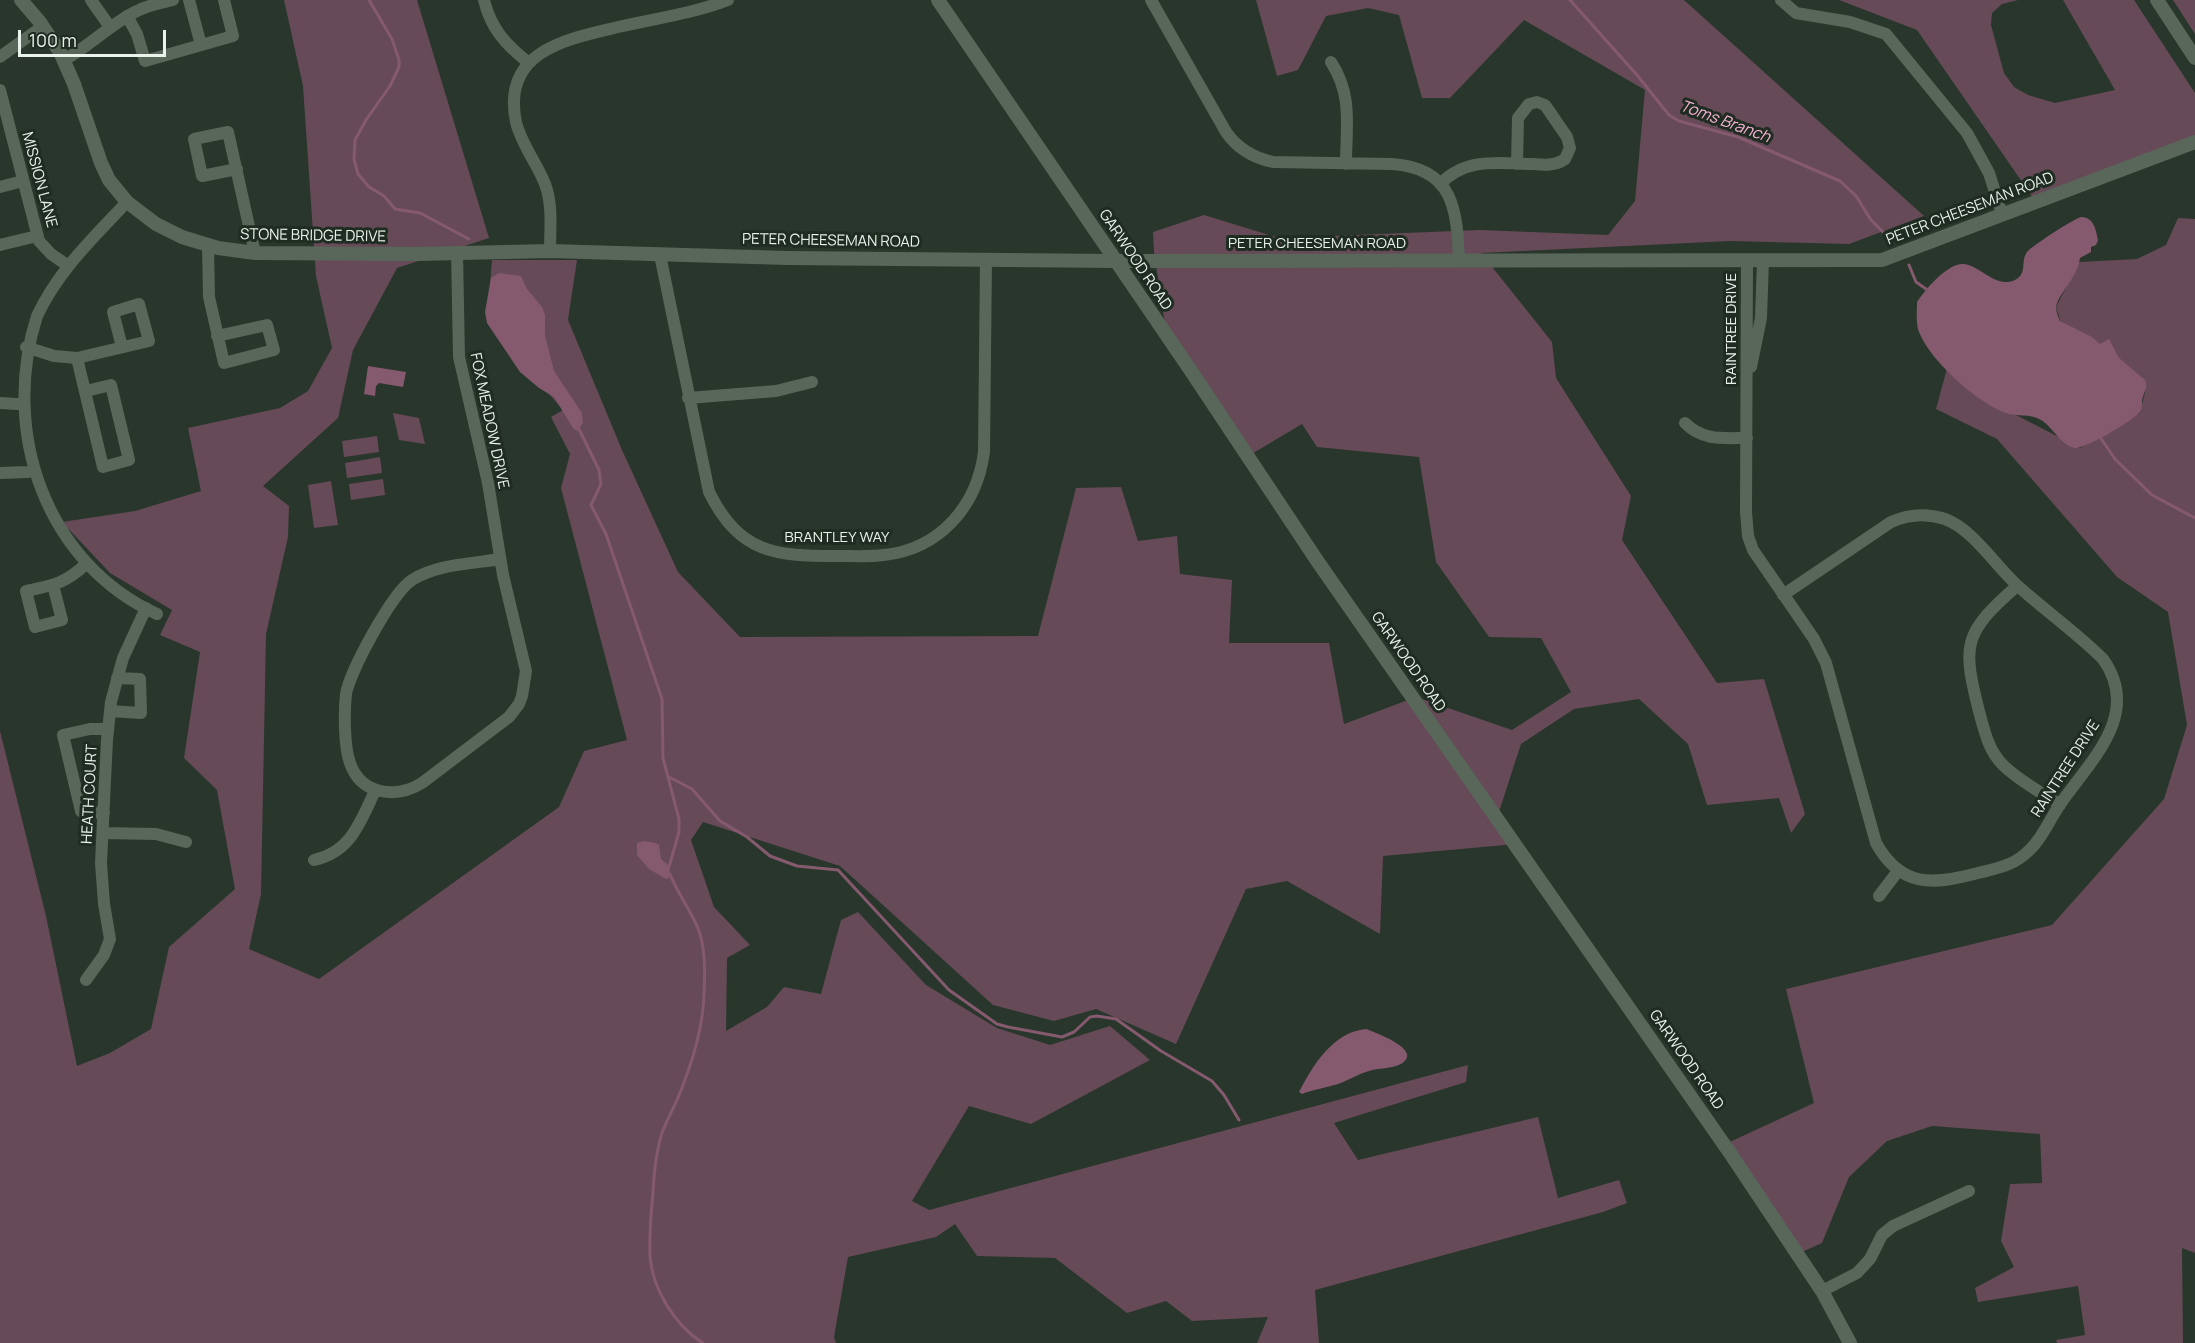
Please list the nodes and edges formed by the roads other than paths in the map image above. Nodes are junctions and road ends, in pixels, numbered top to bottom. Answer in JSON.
{"nodes":[{"id":1,"x":21,"y":0,"type":"edge"},
{"id":2,"x":91,"y":0,"type":"edge"},
{"id":3,"x":173,"y":0,"type":"edge"},
{"id":4,"x":189,"y":0,"type":"edge"},
{"id":5,"x":224,"y":0,"type":"edge"},
{"id":6,"x":484,"y":0,"type":"edge"},
{"id":7,"x":729,"y":0,"type":"edge"},
{"id":8,"x":938,"y":0,"type":"edge"},
{"id":9,"x":1151,"y":0,"type":"edge"},
{"id":10,"x":1781,"y":0,"type":"edge"},
{"id":11,"x":2157,"y":0,"type":"edge"},
{"id":12,"x":127,"y":16,"type":"junction"},
{"id":13,"x":43,"y":26,"type":"junction"},
{"id":14,"x":110,"y":27,"type":"junction"},
{"id":15,"x":201,"y":45,"type":"junction"},
{"id":16,"x":0,"y":57,"type":"edge"},
{"id":17,"x":2195,"y":58,"type":"edge"},
{"id":18,"x":64,"y":60,"type":"junction"},
{"id":19,"x":1331,"y":62,"type":"dead end"},
{"id":20,"x":529,"y":63,"type":"junction"},
{"id":21,"x":0,"y":90,"type":"edge"},
{"id":22,"x":2195,"y":142,"type":"edge"},
{"id":23,"x":1346,"y":164,"type":"junction"},
{"id":24,"x":1517,"y":164,"type":"junction"},
{"id":25,"x":237,"y":169,"type":"dead end"},
{"id":26,"x":22,"y":181,"type":"junction"},
{"id":27,"x":1440,"y":184,"type":"junction"},
{"id":28,"x":0,"y":187,"type":"edge"},
{"id":29,"x":127,"y":202,"type":"junction"},
{"id":30,"x":2002,"y":214,"type":"junction"},
{"id":31,"x":37,"y":236,"type":"junction"},
{"id":32,"x":0,"y":245,"type":"edge"},
{"id":33,"x":208,"y":246,"type":"junction"},
{"id":34,"x":550,"y":251,"type":"junction"},
{"id":35,"x":457,"y":252,"type":"junction"},
{"id":36,"x":255,"y":253,"type":"junction"},
{"id":37,"x":417,"y":254,"type":"joint"},
{"id":38,"x":660,"y":255,"type":"junction"},
{"id":39,"x":986,"y":259,"type":"junction"},
{"id":40,"x":1747,"y":260,"type":"junction"},
{"id":41,"x":1763,"y":260,"type":"junction"},
{"id":42,"x":1116,"y":261,"type":"junction"},
{"id":43,"x":1459,"y":261,"type":"junction"},
{"id":44,"x":68,"y":265,"type":"junction"},
{"id":45,"x":217,"y":336,"type":"junction"},
{"id":46,"x":26,"y":347,"type":"junction"},
{"id":47,"x":122,"y":347,"type":"dead end"},
{"id":48,"x":77,"y":358,"type":"junction"},
{"id":49,"x":812,"y":382,"type":"dead end"},
{"id":50,"x":86,"y":391,"type":"junction"},
{"id":51,"x":688,"y":398,"type":"junction"},
{"id":52,"x":1747,"y":398,"type":"junction"},
{"id":53,"x":0,"y":403,"type":"edge"},
{"id":54,"x":17,"y":404,"type":"junction"},
{"id":55,"x":1685,"y":423,"type":"dead end"},
{"id":56,"x":1747,"y":438,"type":"junction"},
{"id":57,"x":28,"y":472,"type":"junction"},
{"id":58,"x":0,"y":473,"type":"edge"},
{"id":59,"x":500,"y":559,"type":"junction"},
{"id":60,"x":85,"y":565,"type":"junction"},
{"id":61,"x":53,"y":585,"type":"dead end"},
{"id":62,"x":2017,"y":586,"type":"junction"},
{"id":63,"x":1783,"y":596,"type":"junction"},
{"id":64,"x":117,"y":678,"type":"junction"},
{"id":65,"x":110,"y":711,"type":"junction"},
{"id":66,"x":108,"y":729,"type":"junction"},
{"id":67,"x":375,"y":791,"type":"junction"},
{"id":68,"x":2060,"y":805,"type":"junction"},
{"id":69,"x":104,"y":813,"type":"junction"},
{"id":70,"x":103,"y":833,"type":"junction"},
{"id":71,"x":186,"y":842,"type":"dead end"},
{"id":72,"x":314,"y":860,"type":"dead end"},
{"id":73,"x":1898,"y":871,"type":"junction"},
{"id":74,"x":1879,"y":896,"type":"dead end"},
{"id":75,"x":86,"y":980,"type":"dead end"},
{"id":76,"x":1969,"y":1191,"type":"dead end"},
{"id":77,"x":1822,"y":1291,"type":"junction"},
{"id":78,"x":1850,"y":1343,"type":"edge"}],
"edges":[{"from":1,"to":13,"type":"street","name":"STONE BRIDGE DRIVE"},
{"from":2,"to":14,"type":"street"},
{"from":3,"to":12,"type":"street"},
{"from":4,"to":15,"type":"street"},
{"from":5,"to":15,"type":"street"},
{"from":6,"to":20,"type":"street"},
{"from":7,"to":20,"type":"street"},
{"from":8,"to":42,"type":"street","name":"GARWOOD ROAD"},
{"from":9,"to":23,"type":"street"},
{"from":10,"to":30,"type":"street"},
{"from":11,"to":17,"type":"street"},
{"from":12,"to":14,"type":"street"},
{"from":12,"to":15,"type":"street"},
{"from":13,"to":16,"type":"street"},
{"from":13,"to":18,"type":"street","name":"STONE BRIDGE DRIVE"},
{"from":14,"to":18,"type":"street"},
{"from":18,"to":29,"type":"street","name":"STONE BRIDGE DRIVE"},
{"from":19,"to":23,"type":"street"},
{"from":20,"to":34,"type":"street"},
{"from":21,"to":26,"type":"street","name":"MISSION LANE"},
{"from":22,"to":30,"type":"street","name":"PETER CHEESEMAN ROAD"},
{"from":23,"to":27,"type":"street"},
{"from":24,"to":24,"type":"street"},
{"from":24,"to":27,"type":"street"},
{"from":25,"to":36,"type":"street"},
{"from":26,"to":28,"type":"street"},
{"from":26,"to":31,"type":"street","name":"MISSION LANE"},
{"from":27,"to":43,"type":"street"},
{"from":29,"to":33,"type":"street","name":"STONE BRIDGE DRIVE"},
{"from":29,"to":44,"type":"street"},
{"from":30,"to":41,"type":"street","name":"PETER CHEESEMAN ROAD"},
{"from":31,"to":32,"type":"street"},
{"from":31,"to":44,"type":"street","name":"MISSION LANE"},
{"from":33,"to":36,"type":"street","name":"STONE BRIDGE DRIVE"},
{"from":33,"to":45,"type":"street"},
{"from":34,"to":35,"type":"street","name":"PETER CHEESEMAN ROAD"},
{"from":34,"to":38,"type":"street","name":"PETER CHEESEMAN ROAD"},
{"from":35,"to":37,"type":"street","name":"PETER CHEESEMAN ROAD"},
{"from":35,"to":59,"type":"street","name":"FOX MEADOW DRIVE"},
{"from":36,"to":37,"type":"street","name":"STONE BRIDGE DRIVE"},
{"from":38,"to":39,"type":"street","name":"PETER CHEESEMAN ROAD"},
{"from":38,"to":51,"type":"street","name":"BRANTLEY WAY"},
{"from":39,"to":42,"type":"street","name":"PETER CHEESEMAN ROAD"},
{"from":39,"to":51,"type":"street","name":"BRANTLEY WAY"},
{"from":40,"to":41,"type":"street","name":"PETER CHEESEMAN ROAD"},
{"from":40,"to":43,"type":"street","name":"PETER CHEESEMAN ROAD"},
{"from":40,"to":52,"type":"street","name":"RAINTREE DRIVE"},
{"from":41,"to":52,"type":"street","name":"RAINTREE DRIVE"},
{"from":42,"to":43,"type":"street","name":"PETER CHEESEMAN ROAD"},
{"from":42,"to":77,"type":"street","name":"GARWOOD ROAD"},
{"from":44,"to":46,"type":"street"},
{"from":45,"to":45,"type":"street"},
{"from":46,"to":48,"type":"street"},
{"from":46,"to":54,"type":"street"},
{"from":47,"to":48,"type":"street"},
{"from":48,"to":50,"type":"street"},
{"from":49,"to":51,"type":"street"},
{"from":50,"to":50,"type":"street"},
{"from":52,"to":56,"type":"street","name":"RAINTREE DRIVE"},
{"from":53,"to":54,"type":"street"},
{"from":54,"to":57,"type":"street"},
{"from":55,"to":56,"type":"street"},
{"from":56,"to":63,"type":"street","name":"RAINTREE DRIVE"},
{"from":57,"to":58,"type":"street"},
{"from":57,"to":60,"type":"street"},
{"from":59,"to":67,"type":"street","name":"FOX MEADOW DRIVE"},
{"from":59,"to":67,"type":"street"},
{"from":60,"to":61,"type":"street"},
{"from":60,"to":64,"type":"street","name":"HEATH COURT"},
{"from":62,"to":63,"type":"street","name":"RAINTREE DRIVE"},
{"from":62,"to":68,"type":"street"},
{"from":62,"to":68,"type":"street","name":"RAINTREE DRIVE"},
{"from":63,"to":73,"type":"street","name":"RAINTREE DRIVE"},
{"from":64,"to":65,"type":"street","name":"HEATH COURT"},
{"from":64,"to":65,"type":"street"},
{"from":65,"to":66,"type":"street","name":"HEATH COURT"},
{"from":66,"to":69,"type":"street","name":"HEATH COURT"},
{"from":66,"to":69,"type":"street"},
{"from":67,"to":72,"type":"street"},
{"from":68,"to":73,"type":"street","name":"RAINTREE DRIVE"},
{"from":69,"to":70,"type":"street","name":"HEATH COURT"},
{"from":70,"to":71,"type":"street"},
{"from":70,"to":75,"type":"street","name":"HEATH COURT"},
{"from":73,"to":74,"type":"street"},
{"from":76,"to":77,"type":"street"},
{"from":77,"to":78,"type":"street","name":"GARWOOD ROAD"}]}
